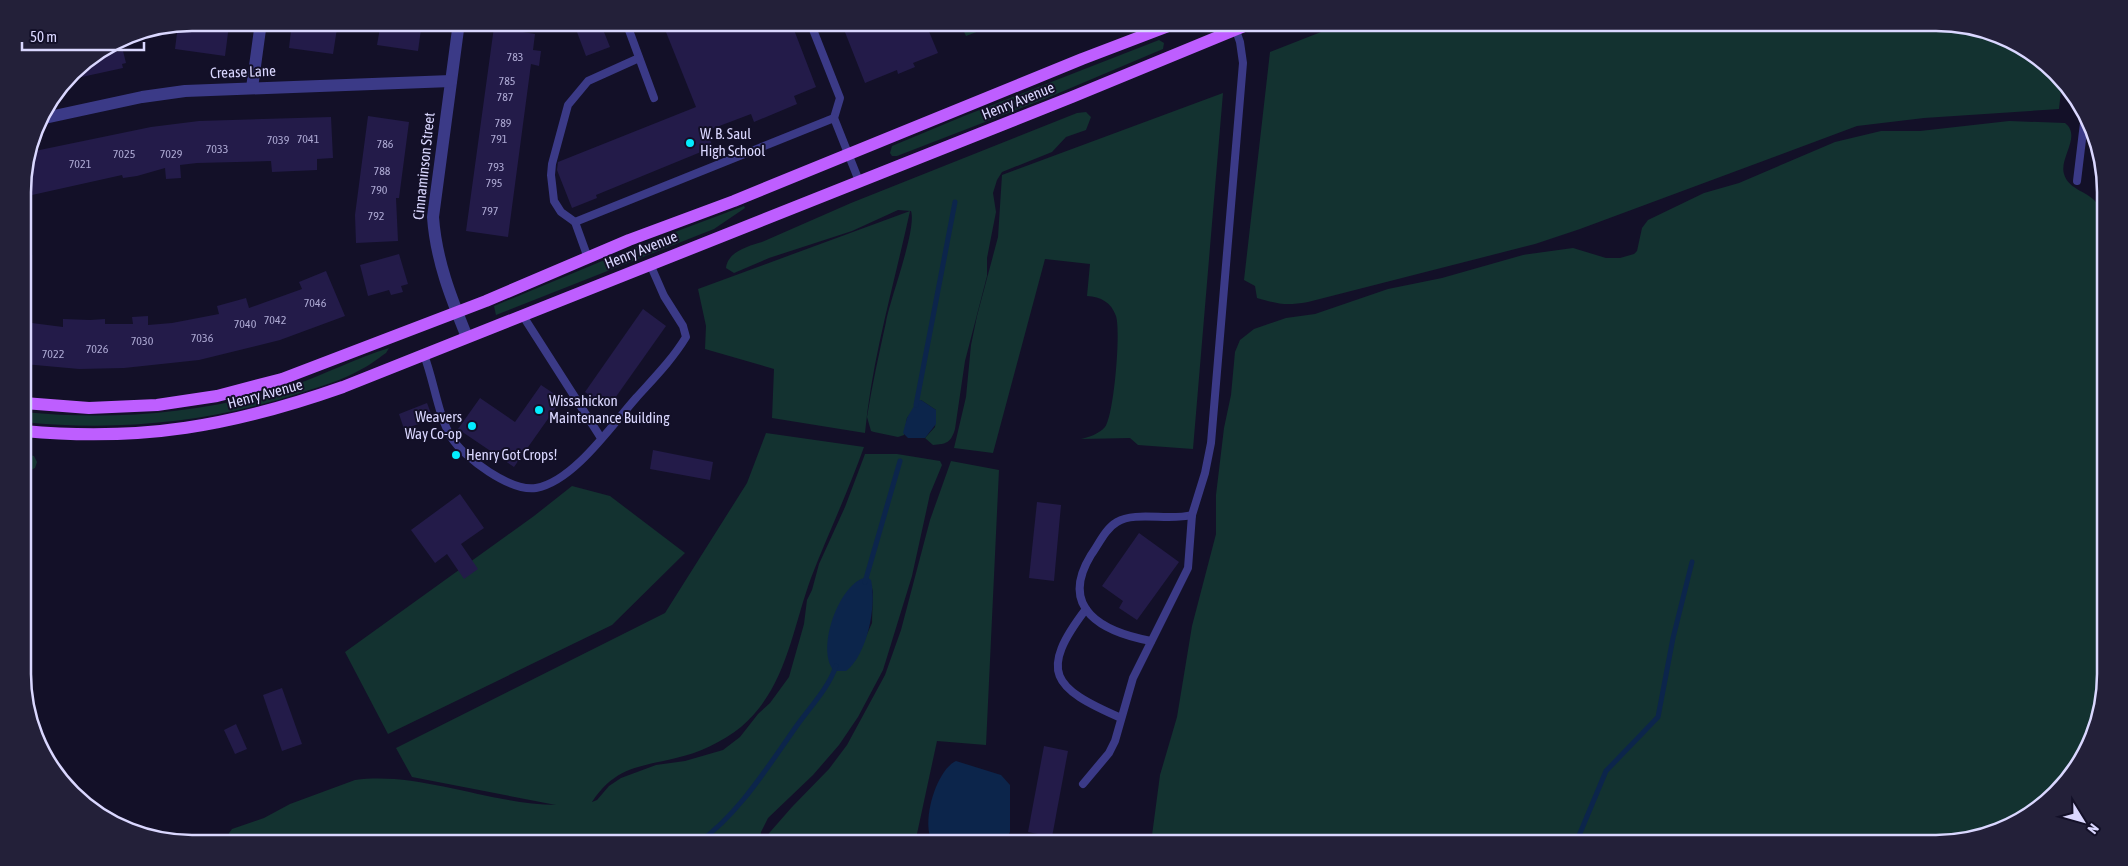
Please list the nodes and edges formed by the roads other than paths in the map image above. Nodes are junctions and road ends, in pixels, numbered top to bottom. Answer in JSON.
{"nodes":[{"id":1,"x":1155,"y":31,"type":"edge"},
{"id":2,"x":1222,"y":31,"type":"edge"},
{"id":3,"x":1235,"y":31,"type":"edge"},
{"id":4,"x":260,"y":32,"type":"edge"},
{"id":5,"x":457,"y":32,"type":"edge"},
{"id":6,"x":630,"y":32,"type":"edge"},
{"id":7,"x":814,"y":32,"type":"edge"},
{"id":8,"x":639,"y":58,"type":"junction"},
{"id":9,"x":450,"y":81,"type":"junction"},
{"id":10,"x":252,"y":88,"type":"junction"},
{"id":11,"x":654,"y":98,"type":"dead end"},
{"id":12,"x":50,"y":117,"type":"edge"},
{"id":13,"x":834,"y":118,"type":"junction"},
{"id":14,"x":2083,"y":127,"type":"edge"},
{"id":15,"x":849,"y":156,"type":"junction"},
{"id":16,"x":859,"y":181,"type":"junction"},
{"id":17,"x":2076,"y":181,"type":"dead end"},
{"id":18,"x":575,"y":222,"type":"junction"},
{"id":19,"x":588,"y":258,"type":"junction"},
{"id":20,"x":650,"y":264,"type":"junction"},
{"id":21,"x":457,"y":312,"type":"junction"},
{"id":22,"x":523,"y":316,"type":"junction"},
{"id":23,"x":467,"y":337,"type":"junction"},
{"id":24,"x":424,"y":355,"type":"junction"},
{"id":25,"x":32,"y":404,"type":"edge"},
{"id":26,"x":31,"y":431,"type":"edge"},
{"id":27,"x":601,"y":438,"type":"junction"},
{"id":28,"x":1192,"y":515,"type":"junction"},
{"id":29,"x":1086,"y":609,"type":"junction"},
{"id":30,"x":1151,"y":641,"type":"junction"},
{"id":31,"x":1121,"y":718,"type":"junction"},
{"id":32,"x":1083,"y":784,"type":"dead end"}],
"edges":[{"from":1,"to":15,"type":"main road","name":"Henry Avenue"},
{"from":2,"to":16,"type":"main road","name":"Henry Avenue"},
{"from":3,"to":28,"type":"lane"},
{"from":4,"to":10,"type":"street"},
{"from":5,"to":9,"type":"street","name":"Cinnaminson Street"},
{"from":6,"to":8,"type":"lane"},
{"from":7,"to":13,"type":"lane"},
{"from":8,"to":11,"type":"lane"},
{"from":8,"to":18,"type":"lane"},
{"from":9,"to":10,"type":"street","name":"Crease Lane"},
{"from":9,"to":21,"type":"street","name":"Cinnaminson Street"},
{"from":10,"to":12,"type":"street","name":"Crease Lane"},
{"from":13,"to":15,"type":"lane"},
{"from":13,"to":18,"type":"lane"},
{"from":14,"to":17,"type":"lane"},
{"from":15,"to":16,"type":"lane"},
{"from":15,"to":19,"type":"main road","name":"Henry Avenue"},
{"from":16,"to":20,"type":"main road","name":"Henry Avenue"},
{"from":18,"to":19,"type":"lane"},
{"from":19,"to":21,"type":"main road","name":"Henry Avenue"},
{"from":20,"to":22,"type":"main road","name":"Henry Avenue"},
{"from":20,"to":27,"type":"lane"},
{"from":21,"to":23,"type":"street","name":"Cinnaminson Street"},
{"from":21,"to":25,"type":"main road","name":"Henry Avenue"},
{"from":22,"to":23,"type":"main road","name":"Henry Avenue"},
{"from":22,"to":27,"type":"lane"},
{"from":23,"to":24,"type":"main road","name":"Henry Avenue"},
{"from":24,"to":26,"type":"main road","name":"Henry Avenue"},
{"from":24,"to":27,"type":"lane"},
{"from":28,"to":29,"type":"lane"},
{"from":28,"to":30,"type":"lane"},
{"from":29,"to":30,"type":"lane"},
{"from":29,"to":31,"type":"lane"},
{"from":30,"to":31,"type":"lane"},
{"from":31,"to":32,"type":"lane"}]}
